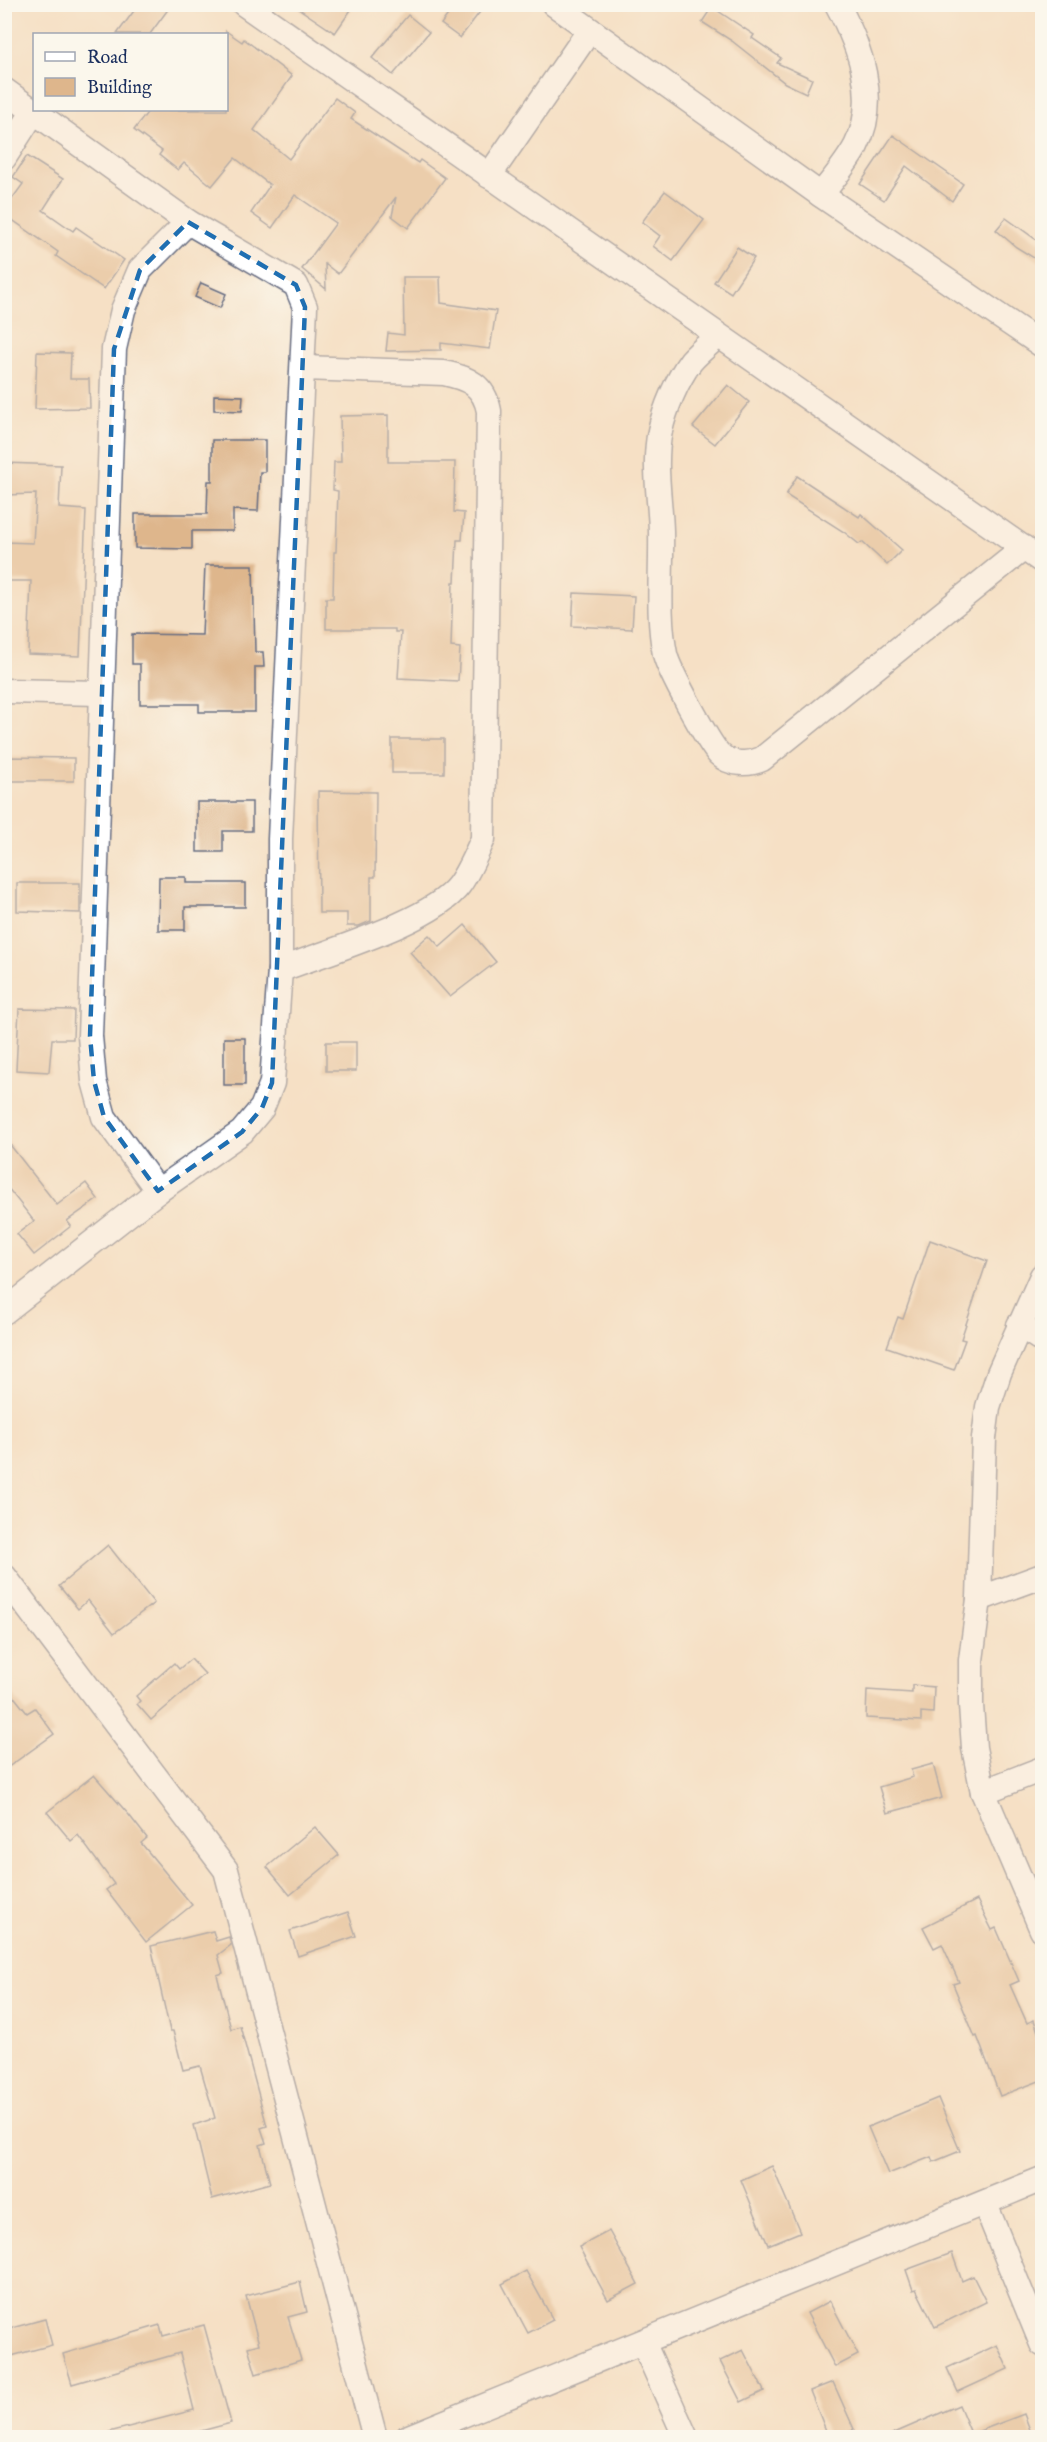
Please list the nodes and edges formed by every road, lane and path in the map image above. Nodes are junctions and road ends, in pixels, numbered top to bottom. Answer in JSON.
{"nodes":[{"id":1,"x":244,"y":4,"type":"edge"},
{"id":2,"x":554,"y":4,"type":"edge"},
{"id":3,"x":837,"y":4,"type":"edge"},
{"id":4,"x":589,"y":31,"type":"junction"},
{"id":5,"x":4,"y":90,"type":"edge"},
{"id":6,"x":33,"y":110,"type":"edge"},
{"id":7,"x":34,"y":111,"type":"joint"},
{"id":8,"x":4,"y":158,"type":"edge"},
{"id":9,"x":489,"y":176,"type":"junction"},
{"id":10,"x":821,"y":195,"type":"junction"},
{"id":11,"x":188,"y":222,"type":"junction"},
{"id":12,"x":718,"y":336,"type":"junction"},
{"id":13,"x":1042,"y":345,"type":"edge"},
{"id":14,"x":303,"y":368,"type":"junction"},
{"id":15,"x":1033,"y":554,"type":"edge"},
{"id":16,"x":4,"y":691,"type":"edge"},
{"id":17,"x":100,"y":693,"type":"junction"},
{"id":18,"x":280,"y":970,"type":"junction"},
{"id":19,"x":158,"y":1191,"type":"junction"},
{"id":20,"x":1042,"y":1276,"type":"edge"},
{"id":21,"x":8,"y":1302,"type":"edge"},
{"id":22,"x":1019,"y":1325,"type":"junction"},
{"id":23,"x":1042,"y":1340,"type":"edge"},
{"id":24,"x":4,"y":1576,"type":"edge"},
{"id":25,"x":1042,"y":1576,"type":"edge"},
{"id":26,"x":979,"y":1599,"type":"junction"},
{"id":27,"x":1042,"y":1769,"type":"edge"},
{"id":28,"x":983,"y":1792,"type":"junction"},
{"id":29,"x":1042,"y":1930,"type":"edge"},
{"id":30,"x":1042,"y":2179,"type":"edge"},
{"id":31,"x":986,"y":2204,"type":"junction"},
{"id":32,"x":643,"y":2342,"type":"junction"},
{"id":33,"x":1042,"y":2344,"type":"edge"},
{"id":34,"x":375,"y":2438,"type":"edge"},
{"id":35,"x":406,"y":2438,"type":"edge"},
{"id":36,"x":686,"y":2438,"type":"edge"}],
"edges":[{"from":1,"to":9,"type":"street"},
{"from":2,"to":4,"type":"street"},
{"from":3,"to":10,"type":"street"},
{"from":4,"to":9,"type":"street"},
{"from":4,"to":10,"type":"street"},
{"from":5,"to":6,"type":"street"},
{"from":7,"to":8,"type":"street"},
{"from":7,"to":11,"type":"street"},
{"from":9,"to":12,"type":"street"},
{"from":10,"to":13,"type":"street"},
{"from":11,"to":14,"type":"street"},
{"from":11,"to":17,"type":"street"},
{"from":12,"to":15,"type":"street"},
{"from":12,"to":15,"type":"street"},
{"from":14,"to":18,"type":"street"},
{"from":14,"to":18,"type":"street"},
{"from":16,"to":17,"type":"street"},
{"from":17,"to":19,"type":"street"},
{"from":18,"to":19,"type":"street"},
{"from":19,"to":21,"type":"street"},
{"from":20,"to":22,"type":"street"},
{"from":22,"to":23,"type":"street"},
{"from":22,"to":26,"type":"street"},
{"from":24,"to":34,"type":"street"},
{"from":25,"to":26,"type":"street"},
{"from":26,"to":28,"type":"street"},
{"from":27,"to":28,"type":"street"},
{"from":28,"to":29,"type":"street"},
{"from":30,"to":31,"type":"street"},
{"from":31,"to":32,"type":"street"},
{"from":31,"to":33,"type":"street"},
{"from":32,"to":35,"type":"street"},
{"from":32,"to":36,"type":"street"}]}
